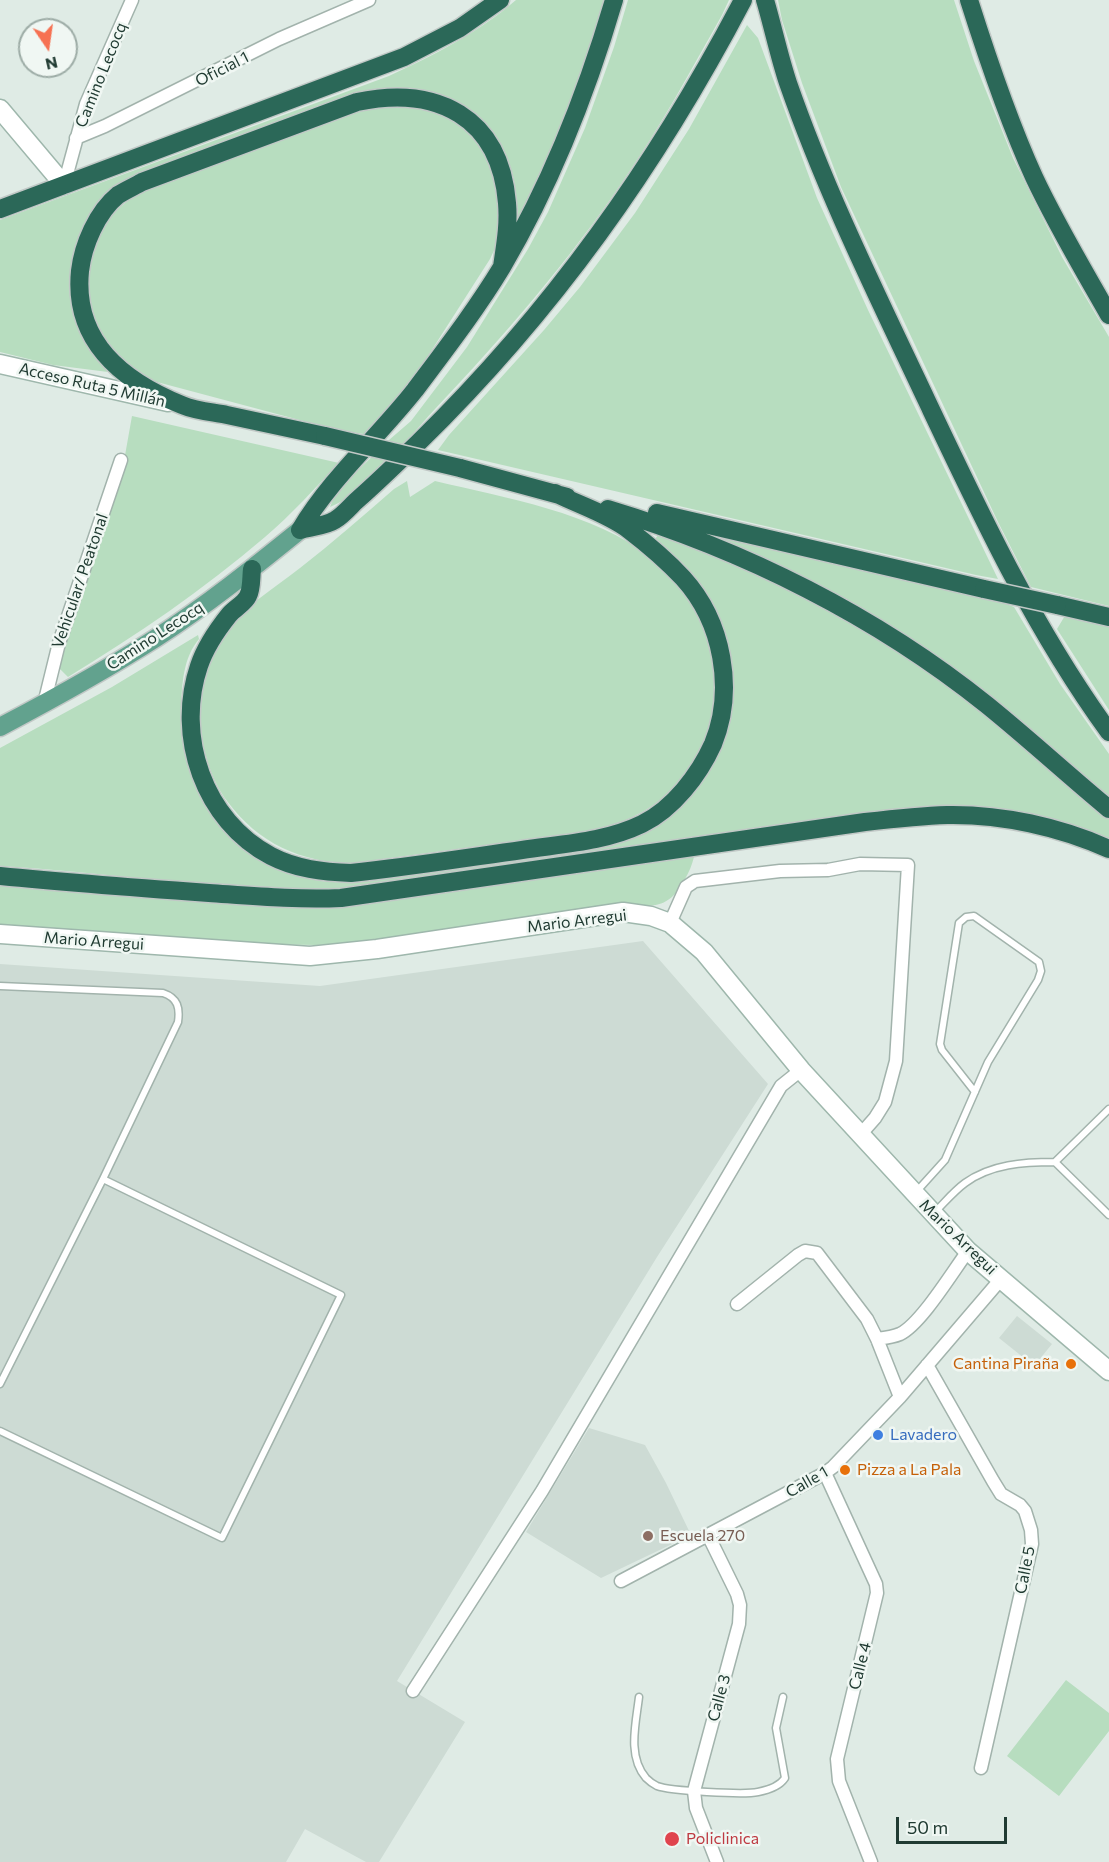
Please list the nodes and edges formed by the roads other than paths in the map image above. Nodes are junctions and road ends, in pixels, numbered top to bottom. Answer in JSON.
{"nodes":[{"id":1,"x":132,"y":0,"type":"edge"},
{"id":2,"x":369,"y":0,"type":"edge"},
{"id":3,"x":500,"y":0,"type":"edge"},
{"id":4,"x":614,"y":0,"type":"edge"},
{"id":5,"x":743,"y":0,"type":"edge"},
{"id":6,"x":765,"y":0,"type":"edge"},
{"id":7,"x":969,"y":0,"type":"edge"},
{"id":8,"x":0,"y":109,"type":"edge"},
{"id":9,"x":76,"y":138,"type":"junction"},
{"id":10,"x":64,"y":185,"type":"junction"},
{"id":11,"x":0,"y":209,"type":"edge"},
{"id":12,"x":502,"y":267,"type":"junction"},
{"id":13,"x":1109,"y":315,"type":"edge"},
{"id":14,"x":0,"y":364,"type":"edge"},
{"id":15,"x":184,"y":406,"type":"junction"},
{"id":16,"x":121,"y":460,"type":"dead end"},
{"id":17,"x":555,"y":493,"type":"junction"},
{"id":18,"x":300,"y":530,"type":"junction"},
{"id":19,"x":252,"y":568,"type":"junction"},
{"id":20,"x":1109,"y":617,"type":"edge"},
{"id":21,"x":44,"y":704,"type":"junction"},
{"id":22,"x":0,"y":727,"type":"edge"},
{"id":23,"x":1109,"y":732,"type":"edge"},
{"id":24,"x":1109,"y":809,"type":"edge"},
{"id":25,"x":1109,"y":849,"type":"edge"},
{"id":26,"x":0,"y":876,"type":"edge"},
{"id":27,"x":670,"y":923,"type":"junction"},
{"id":28,"x":0,"y":934,"type":"edge"},
{"id":29,"x":0,"y":986,"type":"edge"},
{"id":30,"x":801,"y":1070,"type":"junction"},
{"id":31,"x":975,"y":1092,"type":"junction"},
{"id":32,"x":1109,"y":1109,"type":"edge"},
{"id":33,"x":860,"y":1135,"type":"junction"},
{"id":34,"x":1055,"y":1162,"type":"junction"},
{"id":35,"x":103,"y":1179,"type":"junction"},
{"id":36,"x":914,"y":1194,"type":"junction"},
{"id":37,"x":932,"y":1214,"type":"junction"},
{"id":38,"x":1109,"y":1215,"type":"edge"},
{"id":39,"x":968,"y":1251,"type":"junction"},
{"id":40,"x":1001,"y":1279,"type":"junction"},
{"id":41,"x":737,"y":1304,"type":"dead end"},
{"id":42,"x":877,"y":1339,"type":"junction"},
{"id":43,"x":927,"y":1365,"type":"junction"},
{"id":44,"x":1109,"y":1371,"type":"edge"},
{"id":45,"x":0,"y":1384,"type":"edge"},
{"id":46,"x":900,"y":1397,"type":"junction"},
{"id":47,"x":0,"y":1431,"type":"edge"},
{"id":48,"x":825,"y":1473,"type":"junction"},
{"id":49,"x":708,"y":1535,"type":"junction"},
{"id":50,"x":621,"y":1581,"type":"dead end"},
{"id":51,"x":413,"y":1690,"type":"dead end"},
{"id":52,"x":639,"y":1697,"type":"dead end"},
{"id":53,"x":783,"y":1697,"type":"dead end"},
{"id":54,"x":981,"y":1768,"type":"dead end"},
{"id":55,"x":694,"y":1791,"type":"junction"},
{"id":56,"x":717,"y":1862,"type":"edge"},
{"id":57,"x":871,"y":1862,"type":"edge"}],
"edges":[{"from":1,"to":9,"type":"street","name":"Camino Lecocq"},
{"from":2,"to":9,"type":"street","name":"Oficial 1"},
{"from":3,"to":10,"type":"highway"},
{"from":4,"to":12,"type":"highway"},
{"from":5,"to":18,"type":"highway"},
{"from":6,"to":23,"type":"highway"},
{"from":7,"to":13,"type":"highway"},
{"from":8,"to":10,"type":"street"},
{"from":9,"to":10,"type":"street","name":"Camino Lecocq"},
{"from":10,"to":11,"type":"highway"},
{"from":12,"to":15,"type":"highway"},
{"from":12,"to":18,"type":"highway"},
{"from":14,"to":15,"type":"street","name":"Acceso Ruta 5 Millán"},
{"from":15,"to":17,"type":"highway","bridge":true},
{"from":16,"to":21,"type":"street","name":"Vehicular/ Peatonal"},
{"from":17,"to":19,"type":"highway"},
{"from":17,"to":20,"type":"highway","bridge":true},
{"from":17,"to":24,"type":"highway"},
{"from":18,"to":19,"type":"main road","name":"Camino Lecocq"},
{"from":19,"to":21,"type":"main road","name":"Camino Lecocq"},
{"from":21,"to":22,"type":"main road","name":"Camino Lecocq"},
{"from":25,"to":26,"type":"highway"},
{"from":27,"to":28,"type":"street","name":"Mario Arregui"},
{"from":27,"to":30,"type":"street","name":"Mario Arregui"},
{"from":27,"to":33,"type":"street"},
{"from":29,"to":35,"type":"lane"},
{"from":30,"to":33,"type":"street","name":"Mario Arregui"},
{"from":30,"to":51,"type":"street"},
{"from":31,"to":31,"type":"lane"},
{"from":31,"to":36,"type":"lane"},
{"from":32,"to":34,"type":"lane"},
{"from":33,"to":36,"type":"street","name":"Mario Arregui"},
{"from":34,"to":37,"type":"lane"},
{"from":34,"to":38,"type":"lane"},
{"from":35,"to":45,"type":"lane"},
{"from":35,"to":47,"type":"lane"},
{"from":36,"to":37,"type":"street","name":"Mario Arregui"},
{"from":37,"to":39,"type":"street","name":"Mario Arregui"},
{"from":39,"to":40,"type":"street","name":"Mario Arregui"},
{"from":39,"to":42,"type":"street"},
{"from":40,"to":43,"type":"street","name":"Calle 1"},
{"from":40,"to":44,"type":"street","name":"Mario Arregui"},
{"from":41,"to":42,"type":"street"},
{"from":42,"to":46,"type":"street"},
{"from":43,"to":46,"type":"street","name":"Calle 1"},
{"from":43,"to":54,"type":"street","name":"Calle 5"},
{"from":46,"to":48,"type":"street","name":"Calle 1"},
{"from":48,"to":49,"type":"street","name":"Calle 1"},
{"from":48,"to":57,"type":"street","name":"Calle 4"},
{"from":49,"to":50,"type":"street","name":"Calle 1"},
{"from":49,"to":55,"type":"street","name":"Calle 3"},
{"from":52,"to":55,"type":"lane"},
{"from":53,"to":55,"type":"lane"},
{"from":55,"to":56,"type":"street","name":"Calle 3"}]}
